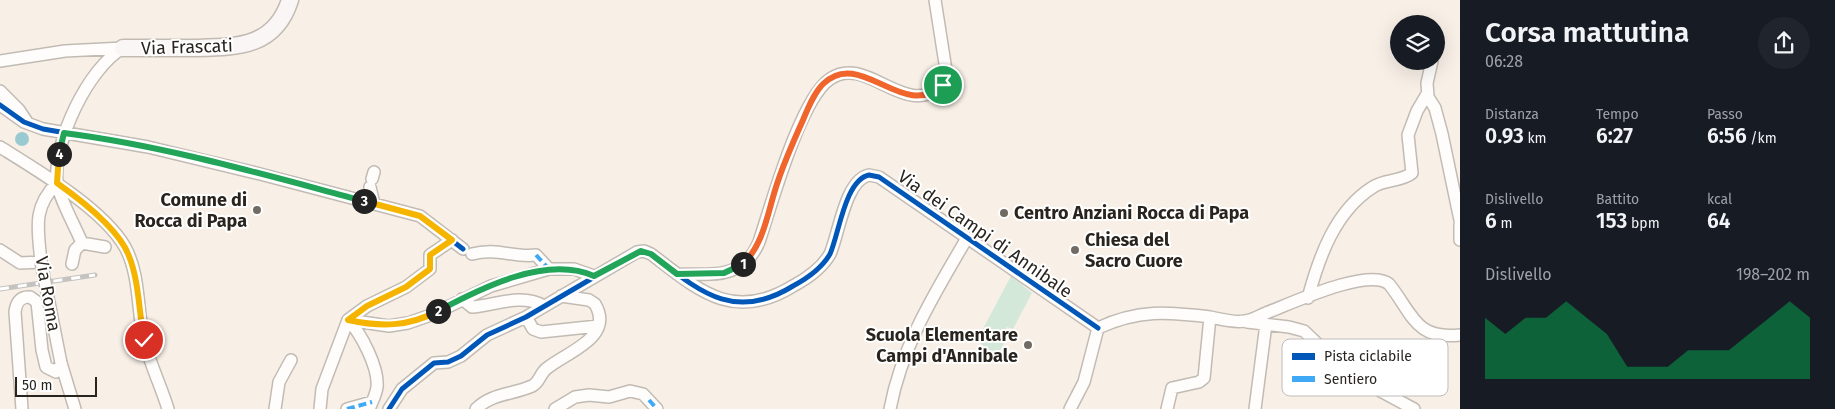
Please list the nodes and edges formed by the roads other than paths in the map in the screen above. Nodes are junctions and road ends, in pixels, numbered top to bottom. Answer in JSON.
{"nodes":[{"id":1,"x":290,"y":0,"type":"edge"},
{"id":2,"x":935,"y":0,"type":"edge"},
{"id":3,"x":123,"y":48,"type":"junction"},
{"id":4,"x":0,"y":61,"type":"edge"},
{"id":5,"x":1430,"y":70,"type":"edge"},
{"id":6,"x":0,"y":91,"type":"edge"},
{"id":7,"x":1428,"y":94,"type":"junction"},
{"id":8,"x":0,"y":105,"type":"edge"},
{"id":9,"x":28,"y":123,"type":"junction"},
{"id":10,"x":64,"y":133,"type":"junction"},
{"id":11,"x":0,"y":147,"type":"edge"},
{"id":12,"x":372,"y":179,"type":"dead end"},
{"id":13,"x":57,"y":183,"type":"junction"},
{"id":14,"x":374,"y":204,"type":"junction"},
{"id":15,"x":1460,"y":220,"type":"edge"},
{"id":16,"x":1460,"y":224,"type":"edge"},
{"id":17,"x":968,"y":238,"type":"junction"},
{"id":18,"x":452,"y":240,"type":"junction"},
{"id":19,"x":1460,"y":240,"type":"edge"},
{"id":20,"x":82,"y":243,"type":"junction"},
{"id":21,"x":105,"y":247,"type":"dead end"},
{"id":22,"x":0,"y":250,"type":"edge"},
{"id":23,"x":41,"y":262,"type":"junction"},
{"id":24,"x":72,"y":264,"type":"dead end"},
{"id":25,"x":549,"y":269,"type":"junction"},
{"id":26,"x":677,"y":274,"type":"junction"},
{"id":27,"x":594,"y":276,"type":"junction"},
{"id":28,"x":561,"y":296,"type":"junction"},
{"id":29,"x":1308,"y":298,"type":"junction"},
{"id":30,"x":462,"y":299,"type":"junction"},
{"id":31,"x":544,"y":306,"type":"junction"},
{"id":32,"x":1210,"y":317,"type":"junction"},
{"id":33,"x":526,"y":318,"type":"junction"},
{"id":34,"x":348,"y":320,"type":"junction"},
{"id":35,"x":1244,"y":322,"type":"junction"},
{"id":36,"x":1266,"y":324,"type":"junction"},
{"id":37,"x":598,"y":326,"type":"junction"},
{"id":38,"x":1098,"y":328,"type":"junction"},
{"id":39,"x":1460,"y":336,"type":"edge"},
{"id":40,"x":1312,"y":339,"type":"edge"},
{"id":41,"x":291,"y":360,"type":"dead end"},
{"id":42,"x":61,"y":363,"type":"junction"},
{"id":43,"x":1385,"y":396,"type":"edge"},
{"id":44,"x":370,"y":406,"type":"edge"},
{"id":45,"x":1401,"y":406,"type":"edge"},
{"id":46,"x":22,"y":409,"type":"edge"},
{"id":47,"x":76,"y":409,"type":"edge"},
{"id":48,"x":168,"y":409,"type":"edge"},
{"id":49,"x":275,"y":409,"type":"edge"},
{"id":50,"x":320,"y":409,"type":"edge"},
{"id":51,"x":347,"y":409,"type":"edge"},
{"id":52,"x":389,"y":409,"type":"edge"},
{"id":53,"x":476,"y":409,"type":"edge"},
{"id":54,"x":555,"y":409,"type":"edge"},
{"id":55,"x":657,"y":409,"type":"edge"},
{"id":56,"x":890,"y":409,"type":"edge"},
{"id":57,"x":1070,"y":409,"type":"edge"},
{"id":58,"x":1167,"y":409,"type":"edge"},
{"id":59,"x":1255,"y":409,"type":"edge"},
{"id":60,"x":1414,"y":409,"type":"edge"}],
"edges":[{"from":1,"to":3,"type":"main road","name":"Via Frascati"},
{"from":2,"to":26,"type":"street"},
{"from":3,"to":4,"type":"street"},
{"from":3,"to":10,"type":"street"},
{"from":5,"to":7,"type":"street"},
{"from":6,"to":9,"type":"street"},
{"from":7,"to":15,"type":"street"},
{"from":7,"to":29,"type":"street"},
{"from":8,"to":9,"type":"street"},
{"from":9,"to":10,"type":"street"},
{"from":10,"to":13,"type":"street"},
{"from":10,"to":14,"type":"street"},
{"from":11,"to":13,"type":"street"},
{"from":12,"to":14,"type":"street"},
{"from":13,"to":20,"type":"street"},
{"from":13,"to":23,"type":"street","name":"Via Roma"},
{"from":13,"to":48,"type":"street"},
{"from":14,"to":18,"type":"street"},
{"from":16,"to":19,"type":"street"},
{"from":17,"to":26,"type":"street","name":"Via dei Campi di Annibale"},
{"from":17,"to":38,"type":"street","name":"Via dei Campi di Annibale"},
{"from":17,"to":56,"type":"street"},
{"from":18,"to":25,"type":"street"},
{"from":18,"to":34,"type":"street"},
{"from":20,"to":21,"type":"street"},
{"from":20,"to":24,"type":"street"},
{"from":22,"to":23,"type":"street"},
{"from":23,"to":42,"type":"street","name":"Via Roma","bridge":true},
{"from":25,"to":27,"type":"street"},
{"from":25,"to":30,"type":"street"},
{"from":26,"to":27,"type":"street","name":"Via dei Campi di Annibale"},
{"from":27,"to":28,"type":"street"},
{"from":28,"to":31,"type":"street"},
{"from":28,"to":37,"type":"street"},
{"from":29,"to":35,"type":"street"},
{"from":29,"to":39,"type":"street"},
{"from":30,"to":31,"type":"street"},
{"from":30,"to":34,"type":"street"},
{"from":31,"to":33,"type":"street"},
{"from":32,"to":35,"type":"street"},
{"from":32,"to":38,"type":"street"},
{"from":32,"to":58,"type":"street"},
{"from":33,"to":37,"type":"street"},
{"from":33,"to":52,"type":"street"},
{"from":34,"to":44,"type":"street"},
{"from":34,"to":50,"type":"street"},
{"from":35,"to":36,"type":"street"},
{"from":36,"to":40,"type":"street"},
{"from":36,"to":59,"type":"street"},
{"from":37,"to":53,"type":"street"},
{"from":38,"to":57,"type":"street"},
{"from":41,"to":49,"type":"street"},
{"from":42,"to":46,"type":"street"},
{"from":42,"to":47,"type":"street","name":"Via Roma"},
{"from":43,"to":45,"type":"street"},
{"from":44,"to":51,"type":"street"},
{"from":45,"to":60,"type":"street"},
{"from":54,"to":55,"type":"street"}]}
